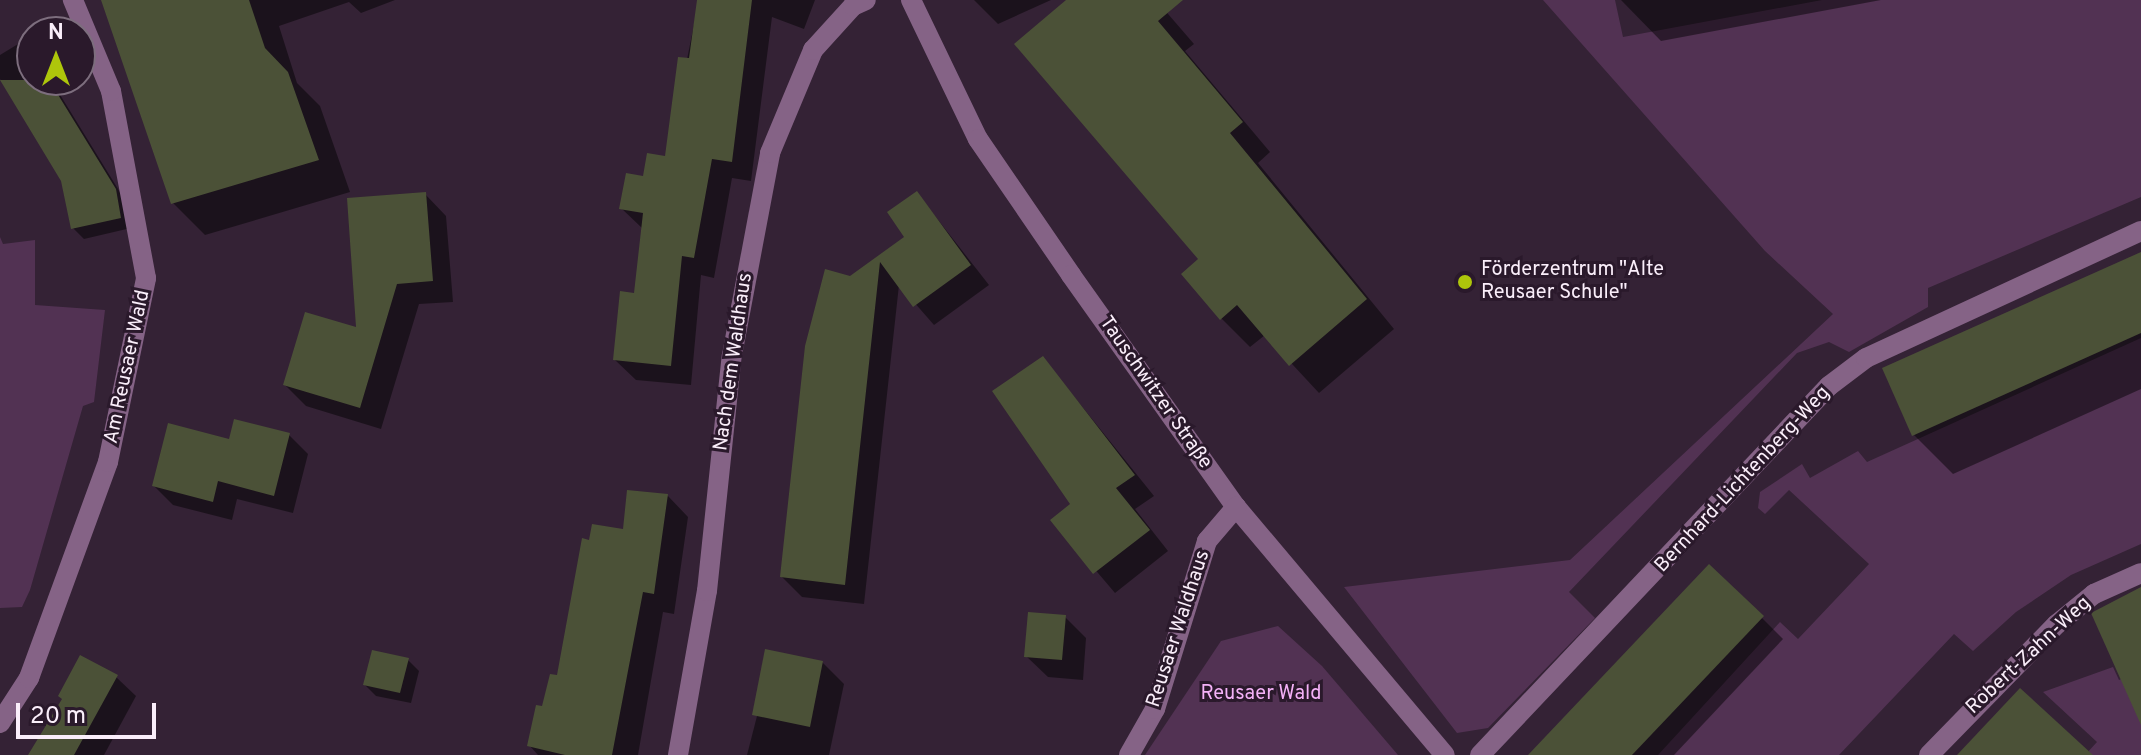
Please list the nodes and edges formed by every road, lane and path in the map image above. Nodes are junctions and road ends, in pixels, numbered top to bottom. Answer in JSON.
{"nodes":[{"id":1,"x":73,"y":0,"type":"edge"},
{"id":2,"x":866,"y":0,"type":"edge"},
{"id":3,"x":911,"y":0,"type":"edge"},
{"id":4,"x":2141,"y":231,"type":"edge"},
{"id":5,"x":1236,"y":507,"type":"junction"},
{"id":6,"x":2141,"y":573,"type":"edge"},
{"id":7,"x":0,"y":723,"type":"edge"},
{"id":8,"x":678,"y":755,"type":"edge"},
{"id":9,"x":1129,"y":755,"type":"edge"},
{"id":10,"x":1445,"y":755,"type":"edge"},
{"id":11,"x":1480,"y":755,"type":"edge"},
{"id":12,"x":1929,"y":755,"type":"edge"}],
"edges":[{"from":1,"to":7,"type":"street","name":"Am Reusaer Wald"},
{"from":2,"to":8,"type":"street","name":"Nach dem Waldhaus"},
{"from":3,"to":5,"type":"street","name":"Tauschwitzer Straße"},
{"from":4,"to":11,"type":"street","name":"Bernhard-Lichtenberg-Weg"},
{"from":5,"to":9,"type":"street","name":"Reusaer Waldhaus"},
{"from":5,"to":10,"type":"street","name":"Tauschwitzer Straße"},
{"from":6,"to":12,"type":"street","name":"Robert-Zahn-Weg"}]}
